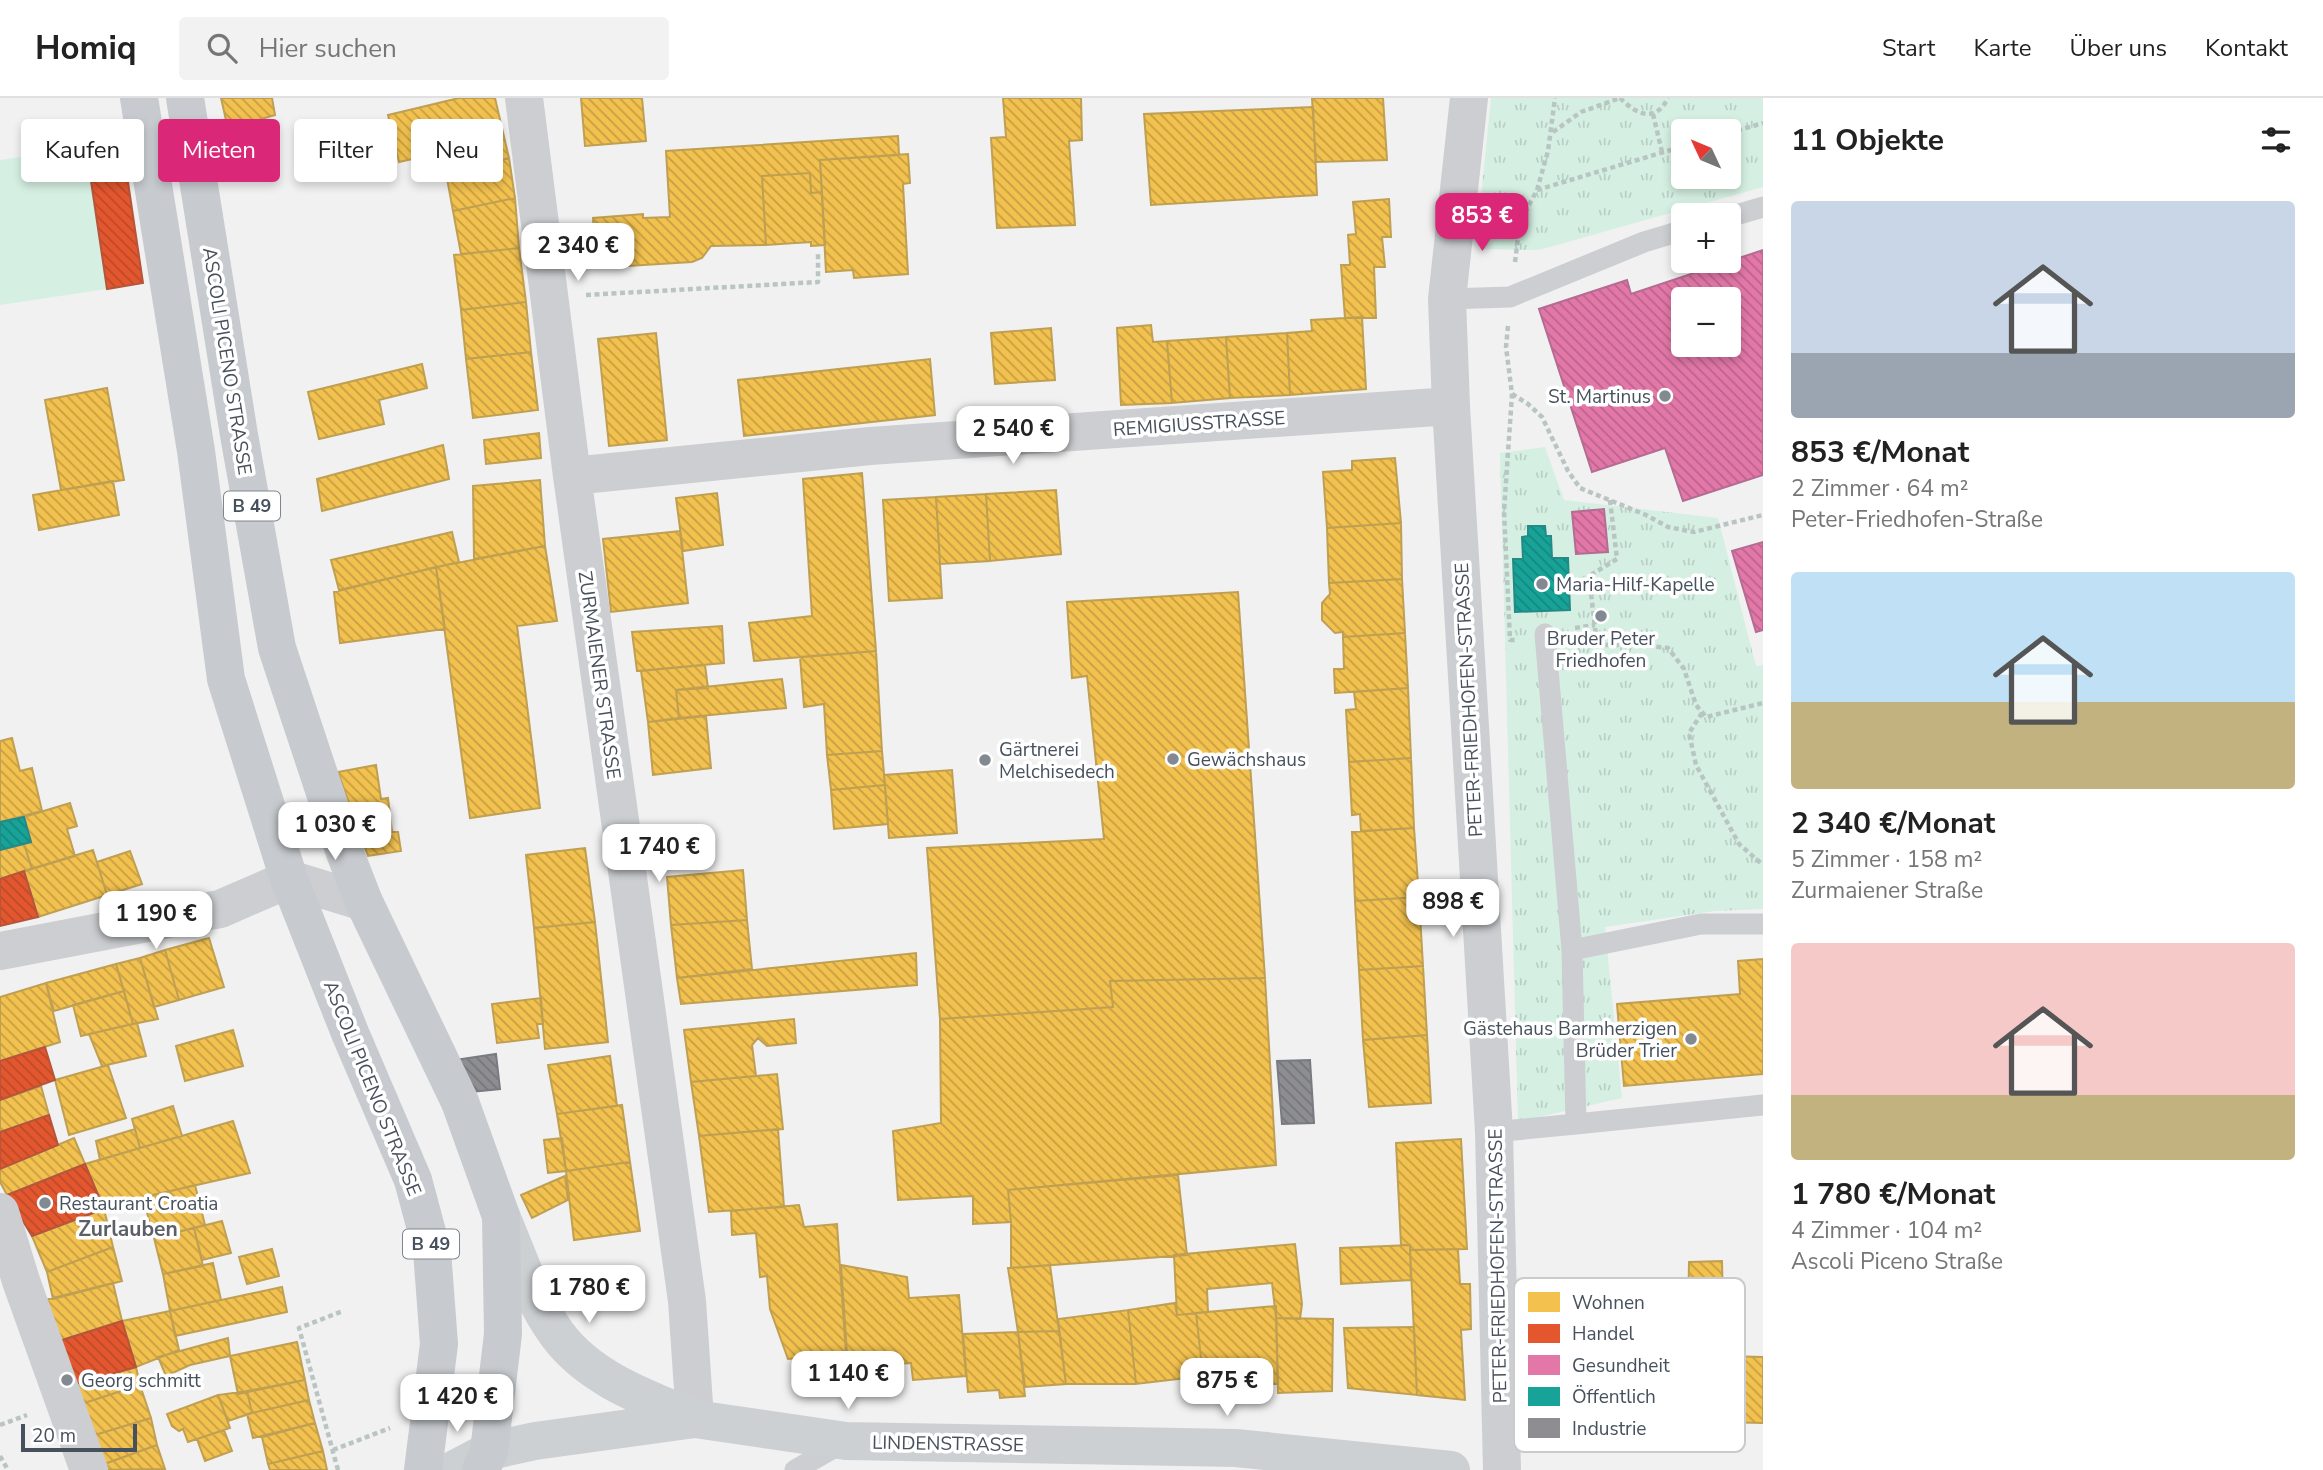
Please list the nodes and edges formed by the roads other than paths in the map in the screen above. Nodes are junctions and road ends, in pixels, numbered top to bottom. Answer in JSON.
{"nodes":[{"id":1,"x":139,"y":98,"type":"edge"},
{"id":2,"x":185,"y":98,"type":"edge"},
{"id":3,"x":524,"y":98,"type":"edge"},
{"id":4,"x":1469,"y":98,"type":"edge"},
{"id":5,"x":1763,"y":207,"type":"edge"},
{"id":6,"x":1741,"y":213,"type":"edge"},
{"id":7,"x":1671,"y":234,"type":"edge"},
{"id":8,"x":1447,"y":299,"type":"junction"},
{"id":9,"x":1451,"y":406,"type":"junction"},
{"id":10,"x":572,"y":476,"type":"junction"},
{"id":11,"x":1545,"y":634,"type":"road end"},
{"id":12,"x":289,"y":879,"type":"junction"},
{"id":13,"x":364,"y":902,"type":"junction"},
{"id":14,"x":1763,"y":924,"type":"edge"},
{"id":15,"x":1572,"y":950,"type":"junction"},
{"id":16,"x":0,"y":951,"type":"edge"},
{"id":17,"x":1763,"y":1105,"type":"edge"},
{"id":18,"x":1576,"y":1124,"type":"junction"},
{"id":19,"x":1494,"y":1132,"type":"junction"},
{"id":20,"x":0,"y":1212,"type":"edge"},
{"id":21,"x":501,"y":1216,"type":"junction"},
{"id":22,"x":695,"y":1419,"type":"junction"},
{"id":23,"x":846,"y":1441,"type":"junction"},
{"id":24,"x":485,"y":1461,"type":"edge"},
{"id":25,"x":89,"y":1470,"type":"edge"},
{"id":26,"x":423,"y":1470,"type":"edge"},
{"id":27,"x":453,"y":1470,"type":"edge"},
{"id":28,"x":795,"y":1470,"type":"edge"},
{"id":29,"x":1451,"y":1470,"type":"edge"},
{"id":30,"x":1502,"y":1470,"type":"edge"}],
"edges":[{"from":1,"to":12,"type":"main road","name":"ASCOLI PICENO STRASSE","number":"B 49"},
{"from":2,"to":13,"type":"main road","name":"ASCOLI PICENO STRASSE","number":"B 49"},
{"from":3,"to":10,"type":"street","name":"ZURMAIENER STRASSE"},
{"from":4,"to":8,"type":"street","name":"PETER-FRIEDHOFEN-STRASSE"},
{"from":5,"to":6,"type":"lane"},
{"from":7,"to":8,"type":"lane"},
{"from":8,"to":9,"type":"street","name":"PETER-FRIEDHOFEN-STRASSE"},
{"from":9,"to":10,"type":"street","name":"REMIGIUSSTRASSE"},
{"from":9,"to":19,"type":"street","name":"PETER-FRIEDHOFEN-STRASSE"},
{"from":10,"to":22,"type":"street","name":"ZURMAIENER STRASSE"},
{"from":11,"to":15,"type":"lane"},
{"from":12,"to":13,"type":"street"},
{"from":12,"to":16,"type":"street"},
{"from":12,"to":26,"type":"main road","name":"ASCOLI PICENO STRASSE","number":"B 49"},
{"from":13,"to":21,"type":"main road","name":"ASCOLI PICENO STRASSE","number":"B 49"},
{"from":14,"to":15,"type":"lane"},
{"from":15,"to":18,"type":"lane"},
{"from":17,"to":18,"type":"lane"},
{"from":18,"to":19,"type":"lane"},
{"from":19,"to":30,"type":"street","name":"PETER-FRIEDHOFEN-STRASSE"},
{"from":20,"to":25,"type":"street"},
{"from":21,"to":22,"type":"main road"},
{"from":21,"to":24,"type":"main road","name":"ASCOLI PICENO STRASSE","number":"B 49"},
{"from":22,"to":23,"type":"main road","name":"LINDENSTRASSE"},
{"from":22,"to":24,"type":"main road","name":"LINDENSTRASSE"},
{"from":23,"to":28,"type":"lane"},
{"from":23,"to":29,"type":"main road","name":"LINDENSTRASSE"},
{"from":24,"to":27,"type":"main road","name":"LINDENSTRASSE"}]}
